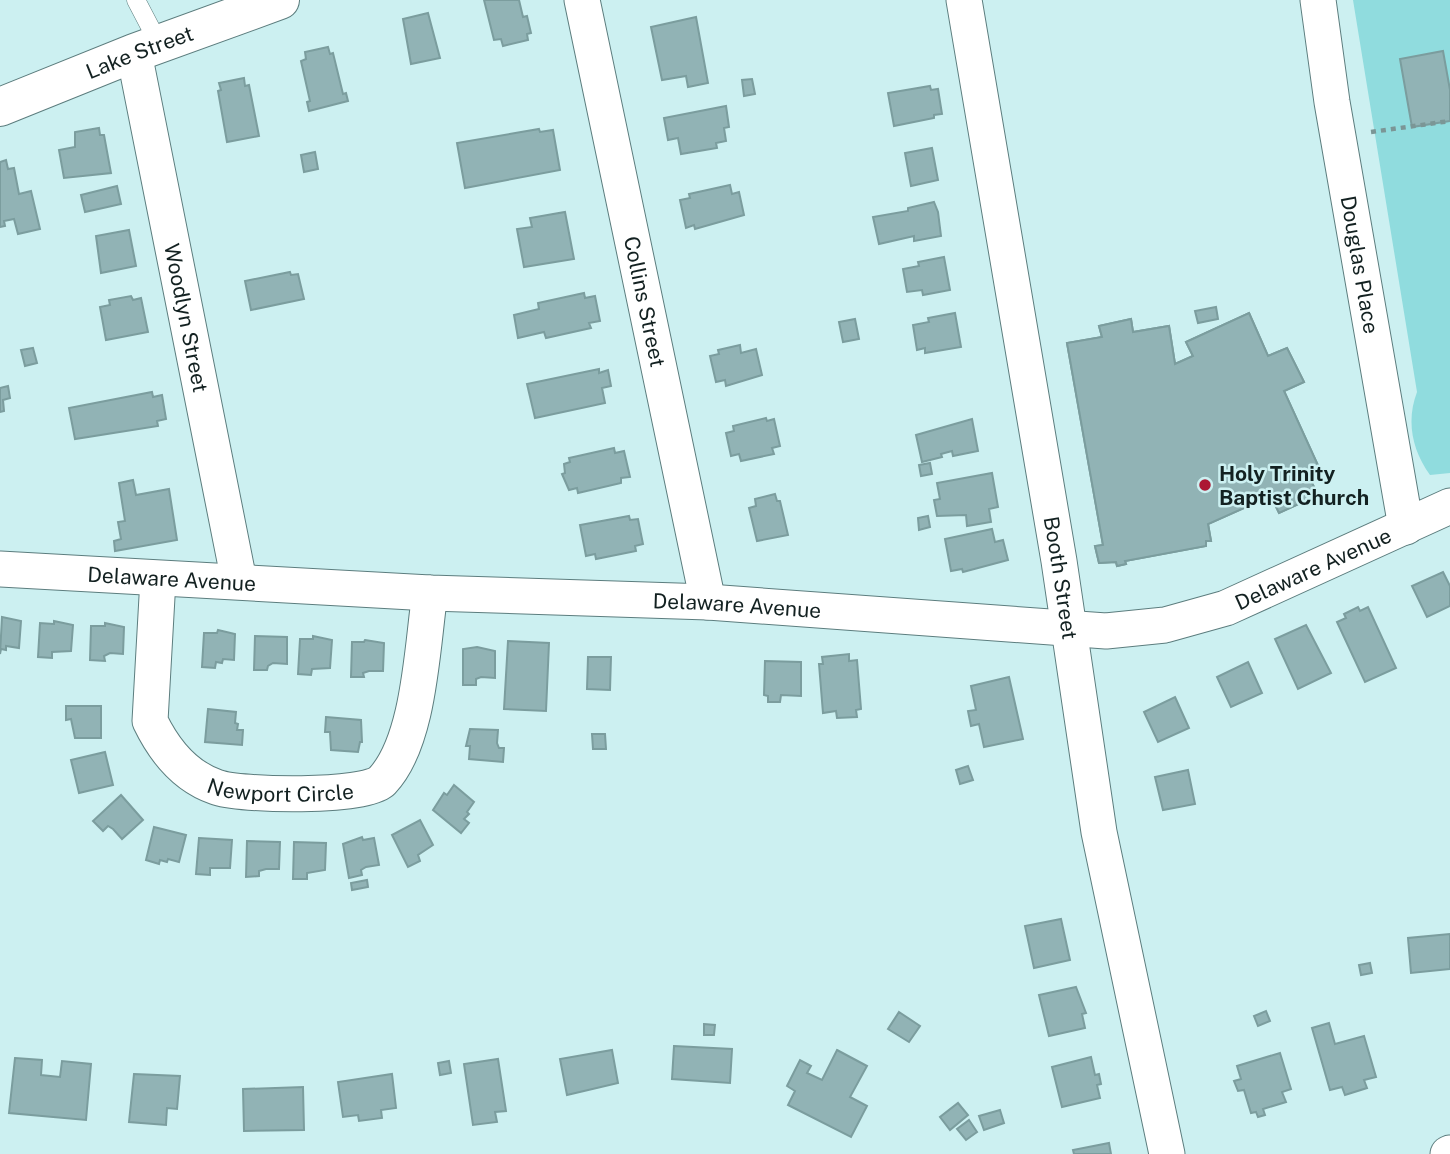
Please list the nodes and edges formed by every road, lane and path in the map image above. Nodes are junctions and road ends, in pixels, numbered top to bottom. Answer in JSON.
{"nodes":[{"id":1,"x":136,"y":0,"type":"edge"},
{"id":2,"x":280,"y":0,"type":"edge"},
{"id":3,"x":582,"y":0,"type":"edge"},
{"id":4,"x":964,"y":0,"type":"edge"},
{"id":5,"x":1318,"y":0,"type":"edge"},
{"id":6,"x":146,"y":48,"type":"junction"},
{"id":7,"x":0,"y":107,"type":"edge"},
{"id":8,"x":1450,"y":121,"type":"edge"},
{"id":9,"x":1371,"y":132,"type":"dead end"},
{"id":10,"x":1450,"y":506,"type":"edge"},
{"id":11,"x":1406,"y":527,"type":"junction"},
{"id":12,"x":0,"y":569,"type":"edge"},
{"id":13,"x":158,"y":579,"type":"junction"},
{"id":14,"x":239,"y":581,"type":"junction"},
{"id":15,"x":430,"y":593,"type":"junction"},
{"id":16,"x":708,"y":602,"type":"junction"},
{"id":17,"x":1067,"y":628,"type":"junction"},
{"id":18,"x":1167,"y":1154,"type":"edge"}],
"edges":[{"from":1,"to":6,"type":"lane"},
{"from":2,"to":6,"type":"street","name":"Lake Street"},
{"from":3,"to":16,"type":"street","name":"Collins Street"},
{"from":4,"to":17,"type":"street","name":"Booth Street"},
{"from":5,"to":11,"type":"street","name":"Douglas Place"},
{"from":6,"to":7,"type":"street","name":"Lake Street"},
{"from":6,"to":14,"type":"street","name":"Woodlyn Street"},
{"from":8,"to":9,"type":"path"},
{"from":10,"to":11,"type":"street","name":"Delaware Avenue"},
{"from":11,"to":17,"type":"street","name":"Delaware Avenue"},
{"from":12,"to":13,"type":"street","name":"Delaware Avenue"},
{"from":13,"to":14,"type":"street","name":"Delaware Avenue"},
{"from":13,"to":15,"type":"street","name":"Newport Circle"},
{"from":14,"to":15,"type":"street","name":"Delaware Avenue"},
{"from":15,"to":16,"type":"street","name":"Delaware Avenue"},
{"from":16,"to":17,"type":"street","name":"Delaware Avenue"},
{"from":17,"to":18,"type":"street","name":"Booth Street"}]}
